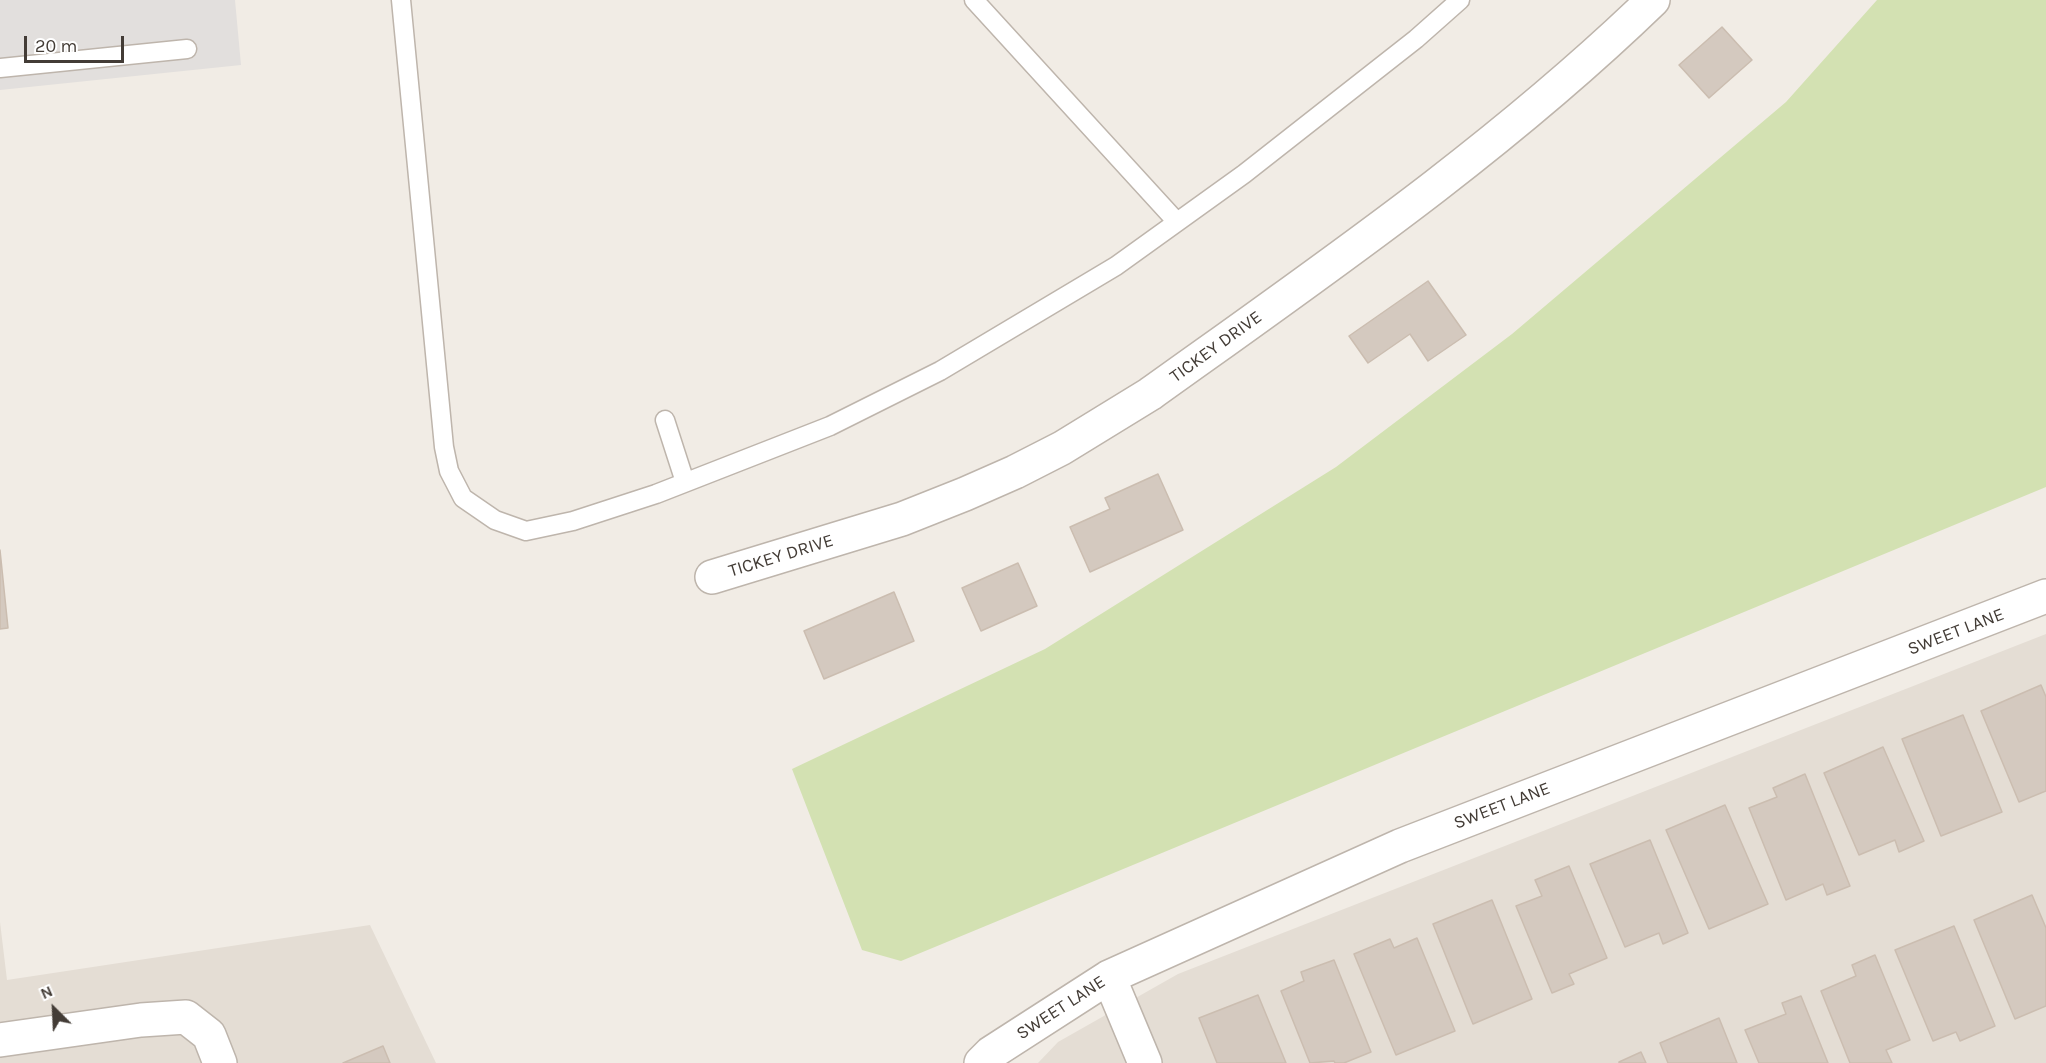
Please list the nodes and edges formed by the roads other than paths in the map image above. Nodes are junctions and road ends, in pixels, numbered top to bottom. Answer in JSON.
{"nodes":[{"id":1,"x":401,"y":0,"type":"edge"},
{"id":2,"x":974,"y":0,"type":"edge"},
{"id":3,"x":1460,"y":0,"type":"edge"},
{"id":4,"x":1653,"y":0,"type":"edge"},
{"id":5,"x":188,"y":49,"type":"dead end"},
{"id":6,"x":0,"y":68,"type":"edge"},
{"id":7,"x":1177,"y":222,"type":"junction"},
{"id":8,"x":665,"y":420,"type":"dead end"},
{"id":9,"x":685,"y":482,"type":"junction"},
{"id":10,"x":712,"y":577,"type":"dead end"},
{"id":11,"x":2046,"y":596,"type":"edge"},
{"id":12,"x":1109,"y":977,"type":"junction"},
{"id":13,"x":0,"y":1040,"type":"edge"},
{"id":14,"x":220,"y":1063,"type":"edge"},
{"id":15,"x":981,"y":1063,"type":"edge"},
{"id":16,"x":1145,"y":1063,"type":"edge"}],
"edges":[{"from":1,"to":9,"type":"lane"},
{"from":2,"to":7,"type":"lane"},
{"from":3,"to":7,"type":"lane"},
{"from":4,"to":10,"type":"street","name":"TICKEY DRIVE"},
{"from":5,"to":6,"type":"lane"},
{"from":7,"to":9,"type":"lane"},
{"from":8,"to":9,"type":"lane"},
{"from":11,"to":12,"type":"street","name":"SWEET LANE"},
{"from":12,"to":15,"type":"street","name":"SWEET LANE"},
{"from":12,"to":16,"type":"street"},
{"from":13,"to":14,"type":"street"}]}
